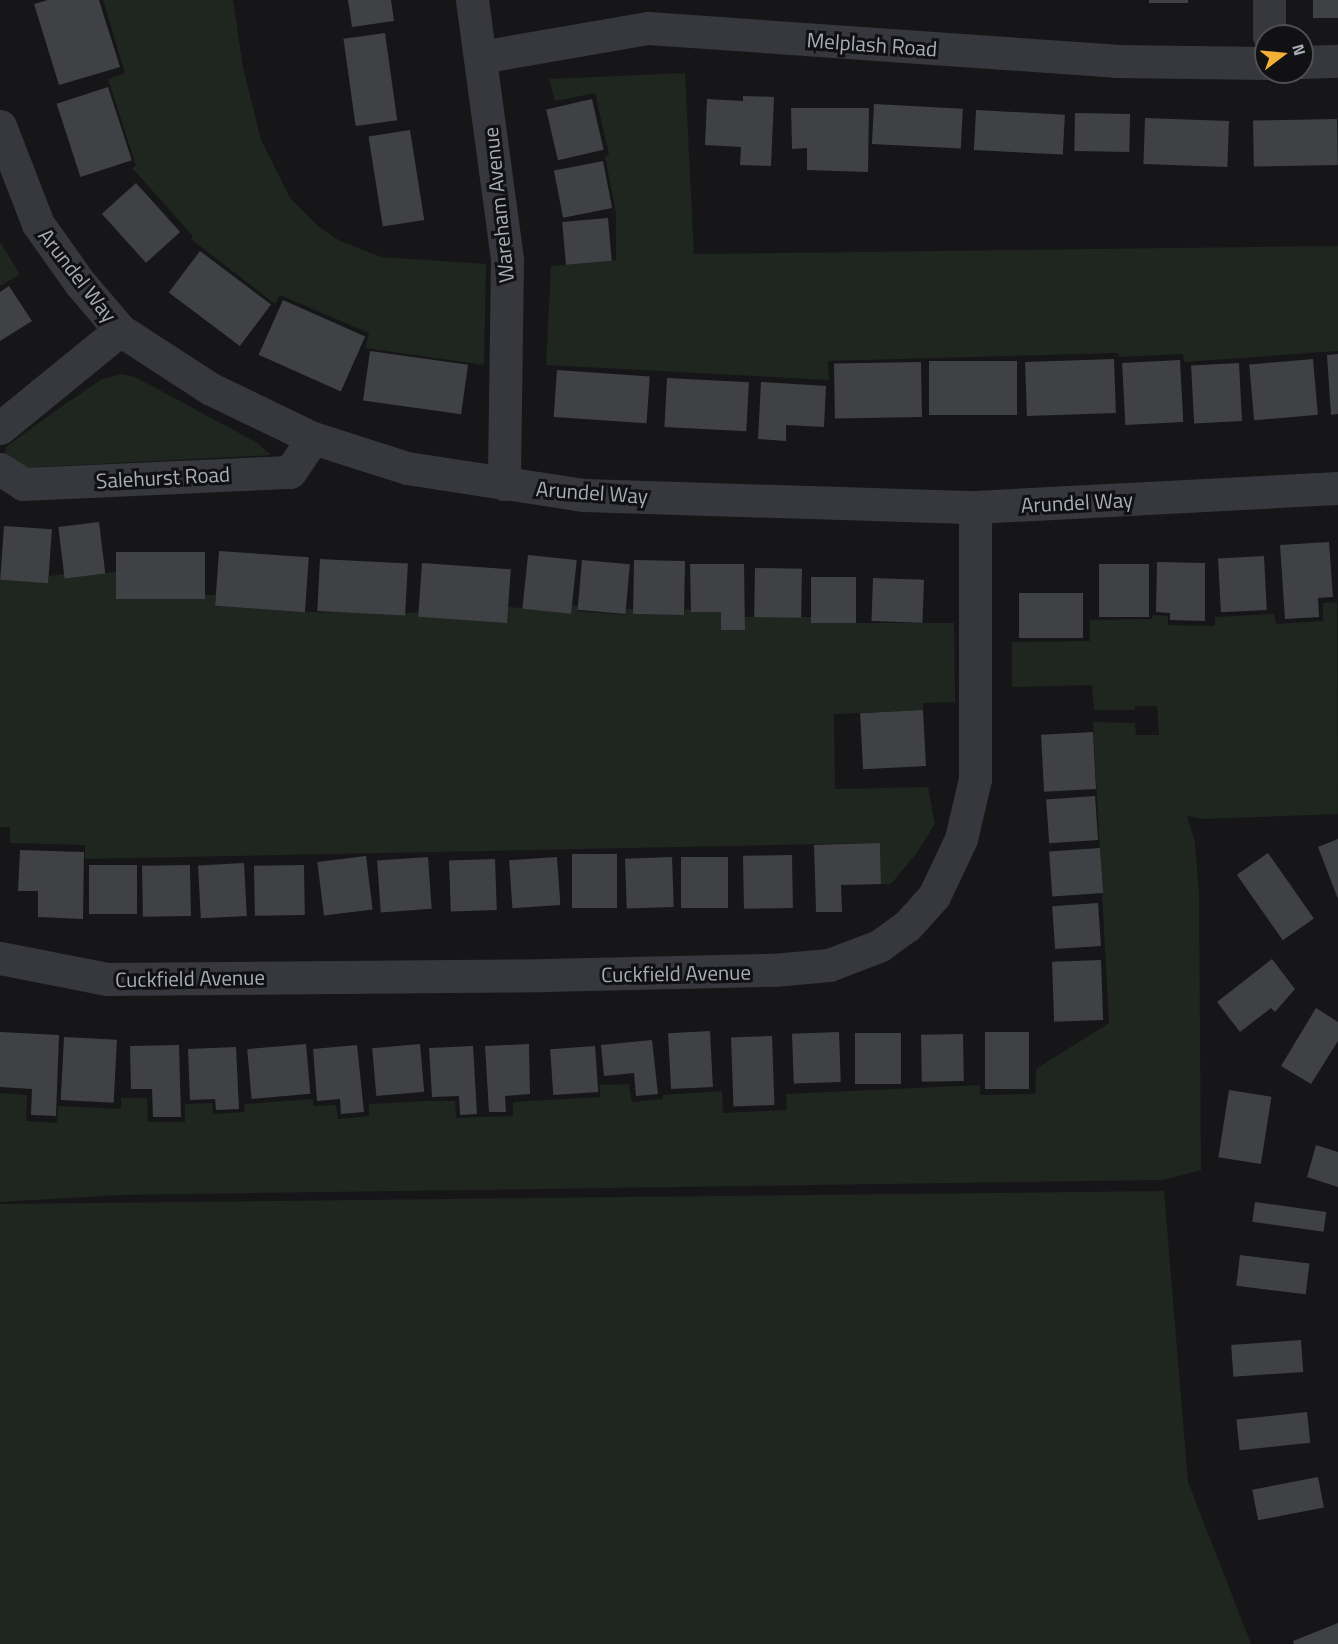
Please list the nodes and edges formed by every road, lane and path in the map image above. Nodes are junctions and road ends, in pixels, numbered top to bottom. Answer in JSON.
{"nodes":[{"id":1,"x":472,"y":0,"type":"edge"},
{"id":2,"x":1269,"y":0,"type":"edge"},
{"id":3,"x":1269,"y":24,"type":"edge"},
{"id":4,"x":480,"y":57,"type":"junction"},
{"id":5,"x":1338,"y":61,"type":"edge"},
{"id":6,"x":1314,"y":62,"type":"edge"},
{"id":7,"x":1254,"y":63,"type":"edge"},
{"id":8,"x":0,"y":126,"type":"edge"},
{"id":9,"x":120,"y":330,"type":"junction"},
{"id":10,"x":0,"y":428,"type":"edge"},
{"id":11,"x":313,"y":438,"type":"junction"},
{"id":12,"x":0,"y":469,"type":"edge"},
{"id":13,"x":504,"y":484,"type":"junction"},
{"id":14,"x":1338,"y":488,"type":"edge"},
{"id":15,"x":975,"y":507,"type":"junction"},
{"id":16,"x":0,"y":958,"type":"edge"}],
"edges":[{"from":1,"to":4,"type":"street","name":"Wareham Avenue"},
{"from":2,"to":3,"type":"street"},
{"from":4,"to":7,"type":"street","name":"Melplash Road"},
{"from":4,"to":13,"type":"street","name":"Wareham Avenue"},
{"from":5,"to":6,"type":"street"},
{"from":8,"to":9,"type":"street","name":"Arundel Way"},
{"from":9,"to":10,"type":"street"},
{"from":9,"to":11,"type":"street","name":"Arundel Way"},
{"from":11,"to":12,"type":"street","name":"Salehurst Road"},
{"from":11,"to":13,"type":"street","name":"Arundel Way"},
{"from":13,"to":15,"type":"street","name":"Arundel Way"},
{"from":14,"to":15,"type":"street","name":"Arundel Way"},
{"from":15,"to":16,"type":"street","name":"Cuckfield Avenue"}]}
